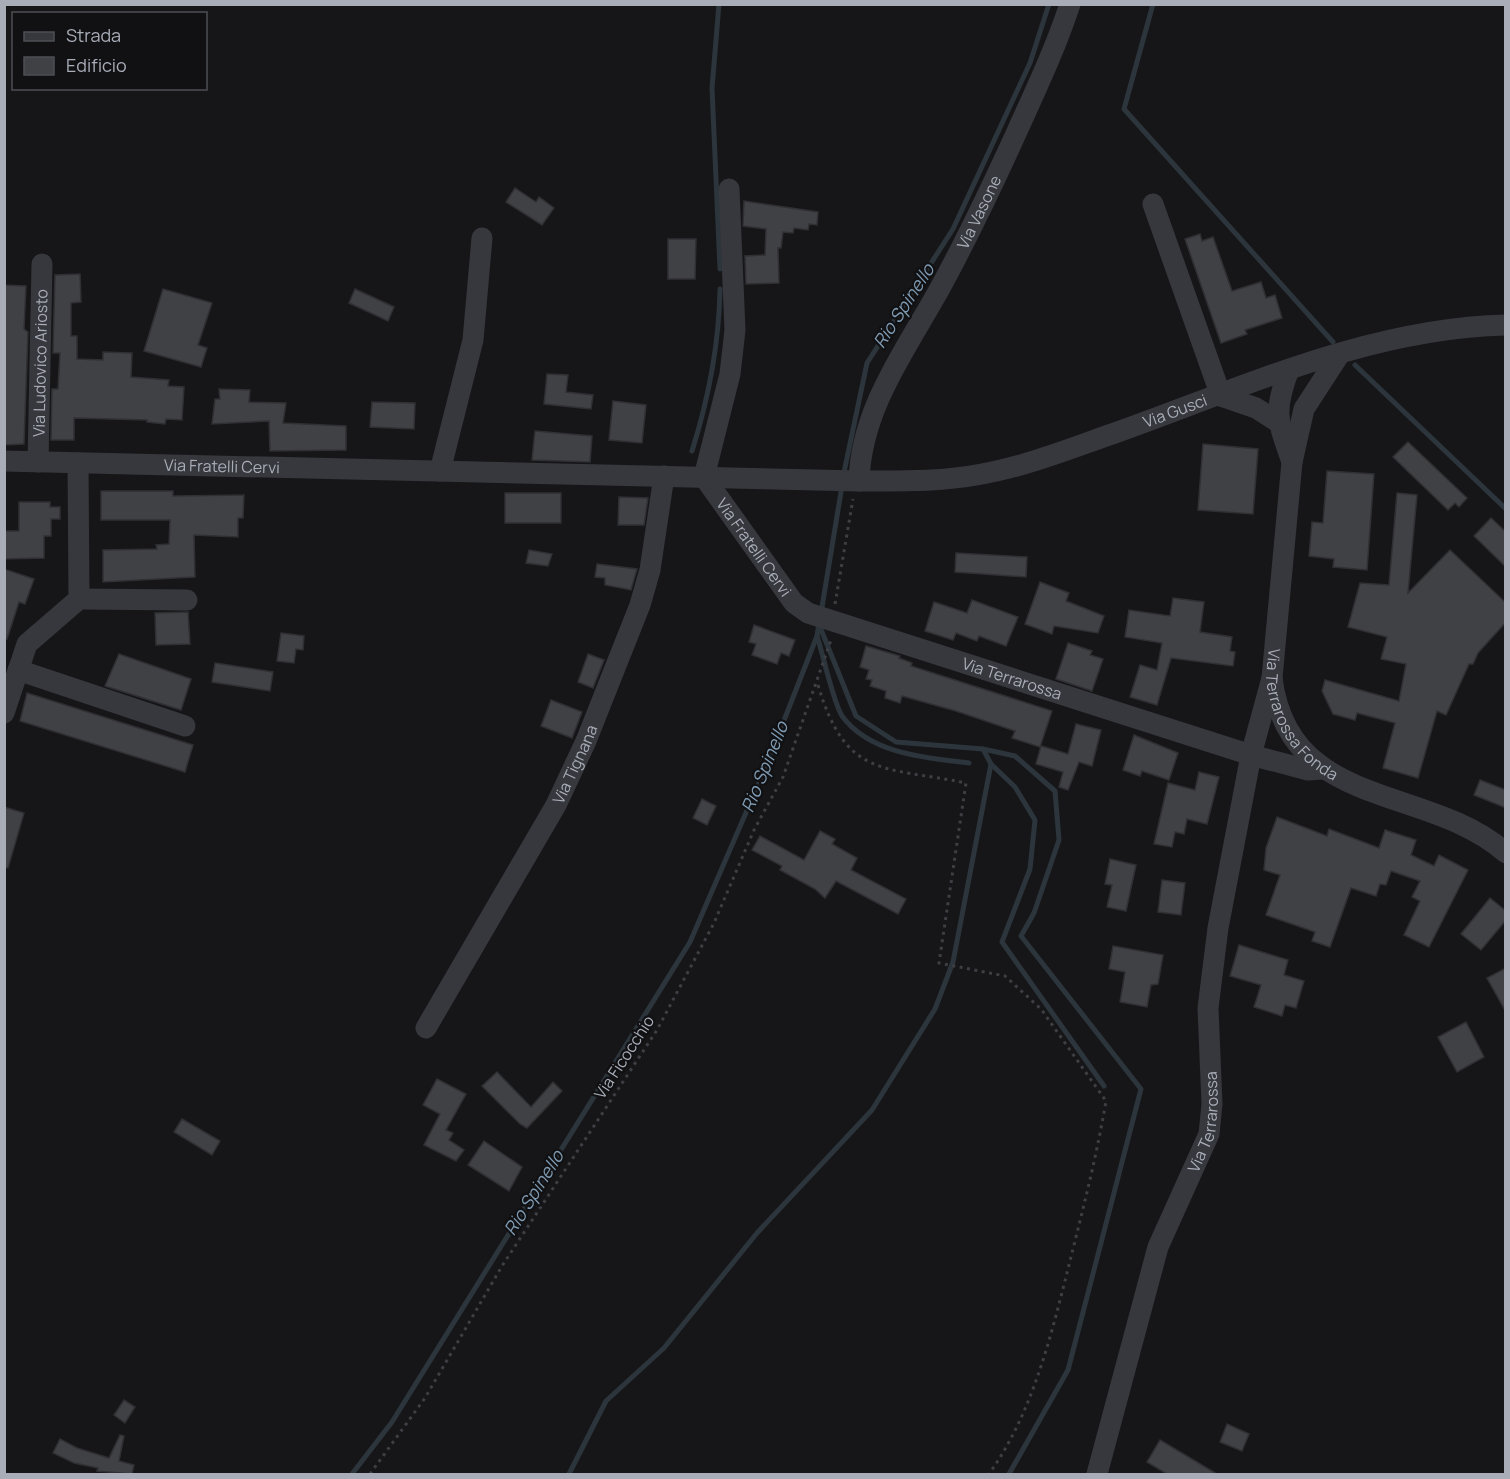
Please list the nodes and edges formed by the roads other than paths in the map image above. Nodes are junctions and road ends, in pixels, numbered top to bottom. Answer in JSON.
{"nodes":[{"id":1,"x":1070,"y":4,"type":"edge"},
{"id":2,"x":729,"y":189,"type":"dead end"},
{"id":3,"x":1153,"y":204,"type":"dead end"},
{"id":4,"x":482,"y":238,"type":"dead end"},
{"id":5,"x":42,"y":264,"type":"dead end"},
{"id":6,"x":1506,"y":325,"type":"edge"},
{"id":7,"x":1339,"y":355,"type":"junction"},
{"id":8,"x":1288,"y":372,"type":"junction"},
{"id":9,"x":1221,"y":396,"type":"junction"},
{"id":10,"x":1304,"y":409,"type":"junction"},
{"id":11,"x":1278,"y":423,"type":"junction"},
{"id":12,"x":4,"y":461,"type":"edge"},
{"id":13,"x":38,"y":462,"type":"junction"},
{"id":14,"x":1292,"y":462,"type":"junction"},
{"id":15,"x":78,"y":463,"type":"junction"},
{"id":16,"x":440,"y":471,"type":"junction"},
{"id":17,"x":664,"y":476,"type":"junction"},
{"id":18,"x":704,"y":477,"type":"junction"},
{"id":19,"x":851,"y":481,"type":"junction"},
{"id":20,"x":79,"y":599,"type":"junction"},
{"id":21,"x":187,"y":600,"type":"dead end"},
{"id":22,"x":824,"y":618,"type":"joint"},
{"id":23,"x":18,"y":670,"type":"junction"},
{"id":24,"x":1272,"y":678,"type":"junction"},
{"id":25,"x":4,"y":713,"type":"edge"},
{"id":26,"x":185,"y":726,"type":"dead end"},
{"id":27,"x":1251,"y":755,"type":"junction"},
{"id":28,"x":1322,"y":769,"type":"junction"},
{"id":29,"x":1506,"y":853,"type":"edge"},
{"id":30,"x":426,"y":1028,"type":"dead end"},
{"id":31,"x":1097,"y":1474,"type":"edge"}],
"edges":[{"from":1,"to":19,"type":"street","name":"Via Vasone"},
{"from":2,"to":18,"type":"street"},
{"from":3,"to":9,"type":"street"},
{"from":4,"to":16,"type":"street"},
{"from":5,"to":13,"type":"street","name":"Via Ludovico Ariosto"},
{"from":6,"to":7,"type":"street","name":"Via Gusci"},
{"from":7,"to":8,"type":"street","name":"Via Gusci"},
{"from":7,"to":10,"type":"street"},
{"from":8,"to":9,"type":"street","name":"Via Gusci"},
{"from":8,"to":10,"type":"street"},
{"from":8,"to":11,"type":"street"},
{"from":9,"to":11,"type":"street"},
{"from":9,"to":19,"type":"street","name":"Via Gusci"},
{"from":10,"to":14,"type":"street","name":"Via Terrarossa Fonda"},
{"from":11,"to":14,"type":"street"},
{"from":12,"to":13,"type":"street","name":"Via Fratelli Cervi"},
{"from":13,"to":15,"type":"street","name":"Via Fratelli Cervi"},
{"from":14,"to":24,"type":"street","name":"Via Terrarossa Fonda"},
{"from":15,"to":16,"type":"street","name":"Via Fratelli Cervi"},
{"from":15,"to":20,"type":"street"},
{"from":16,"to":17,"type":"street","name":"Via Fratelli Cervi"},
{"from":17,"to":18,"type":"street","name":"Via Fratelli Cervi"},
{"from":17,"to":30,"type":"street","name":"Via Tignana"},
{"from":18,"to":19,"type":"street","name":"Via Fratelli Cervi"},
{"from":18,"to":22,"type":"street","name":"Via Fratelli Cervi"},
{"from":20,"to":21,"type":"street"},
{"from":20,"to":23,"type":"street"},
{"from":22,"to":27,"type":"street","name":"Via Terrarossa"},
{"from":23,"to":25,"type":"street"},
{"from":23,"to":26,"type":"street"},
{"from":24,"to":27,"type":"street","name":"Via Terrarossa"},
{"from":24,"to":28,"type":"street","name":"Via Terrarossa Fonda"},
{"from":27,"to":28,"type":"street","name":"Via Terrarossa"},
{"from":27,"to":31,"type":"street","name":"Via Terrarossa"},
{"from":28,"to":29,"type":"street","name":"Via Terrarossa Fonda"}]}
